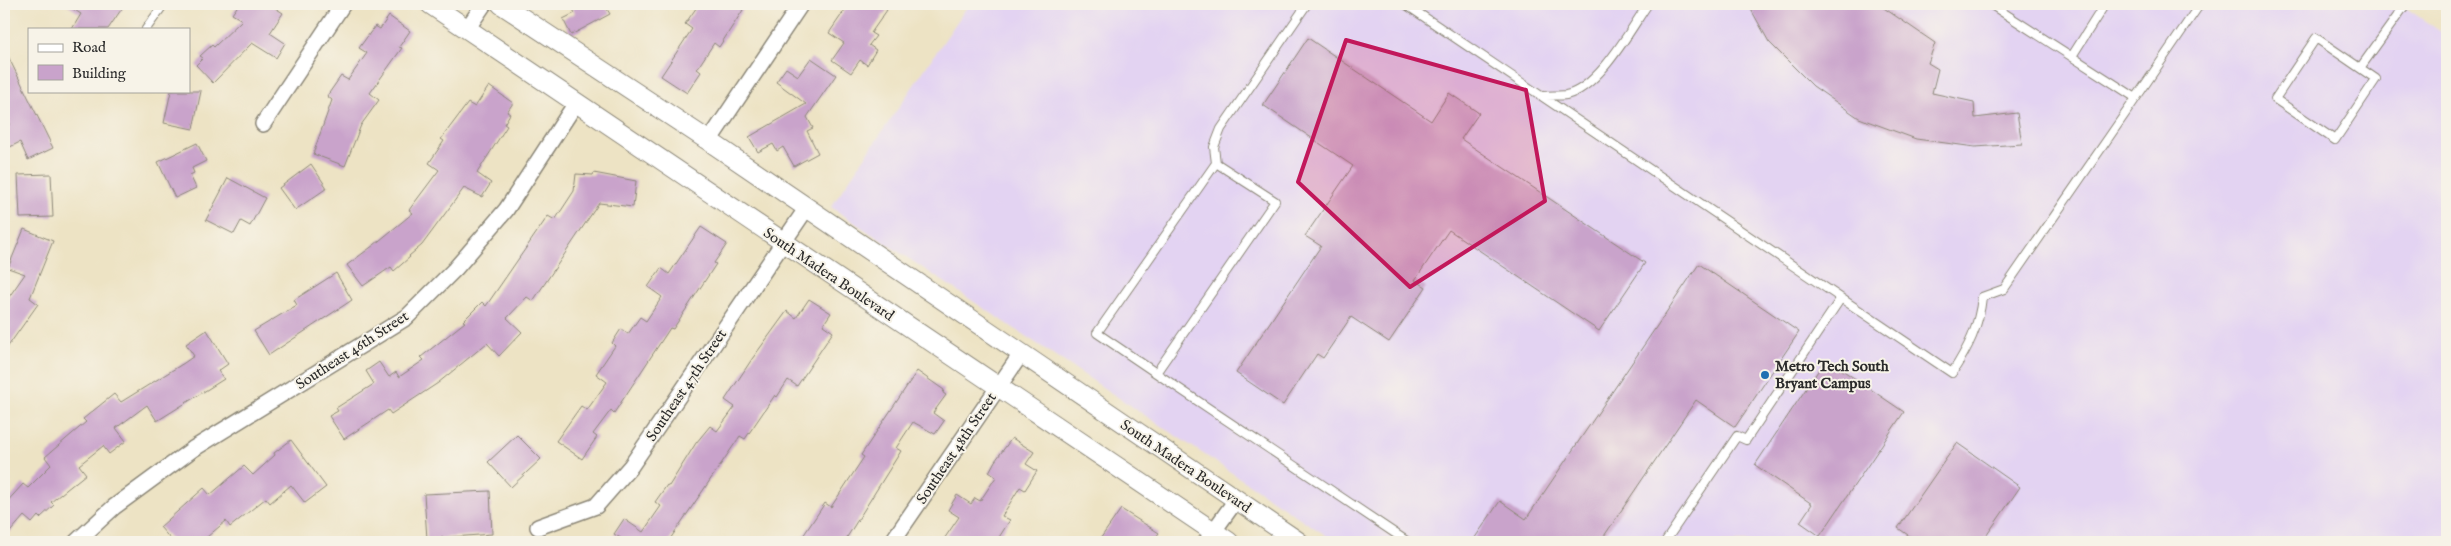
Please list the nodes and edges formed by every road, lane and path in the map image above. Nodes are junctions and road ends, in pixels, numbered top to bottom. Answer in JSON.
{"nodes":[{"id":1,"x":164,"y":4,"type":"edge"},
{"id":2,"x":343,"y":4,"type":"edge"},
{"id":3,"x":430,"y":4,"type":"edge"},
{"id":4,"x":484,"y":4,"type":"edge"},
{"id":5,"x":501,"y":4,"type":"edge"},
{"id":6,"x":801,"y":4,"type":"edge"},
{"id":7,"x":1307,"y":4,"type":"edge"},
{"id":8,"x":1648,"y":4,"type":"edge"},
{"id":9,"x":1990,"y":4,"type":"edge"},
{"id":10,"x":2105,"y":4,"type":"edge"},
{"id":11,"x":2200,"y":4,"type":"edge"},
{"id":12,"x":2406,"y":4,"type":"edge"},
{"id":13,"x":1409,"y":5,"type":"edge"},
{"id":14,"x":147,"y":28,"type":"edge"},
{"id":15,"x":467,"y":29,"type":"junction"},
{"id":16,"x":2072,"y":56,"type":"junction"},
{"id":17,"x":2360,"y":68,"type":"junction"},
{"id":18,"x":1543,"y":96,"type":"junction"},
{"id":19,"x":2136,"y":98,"type":"junction"},
{"id":20,"x":576,"y":103,"type":"junction"},
{"id":21,"x":263,"y":124,"type":"dead end"},
{"id":22,"x":709,"y":141,"type":"junction"},
{"id":23,"x":1216,"y":164,"type":"junction"},
{"id":24,"x":806,"y":209,"type":"junction"},
{"id":25,"x":783,"y":243,"type":"junction"},
{"id":26,"x":1841,"y":298,"type":"junction"},
{"id":27,"x":1021,"y":354,"type":"junction"},
{"id":28,"x":1156,"y":373,"type":"junction"},
{"id":29,"x":998,"y":387,"type":"junction"},
{"id":30,"x":1236,"y":500,"type":"junction"},
{"id":31,"x":538,"y":527,"type":"dead end"},
{"id":32,"x":1210,"y":537,"type":"edge"},
{"id":33,"x":76,"y":542,"type":"edge"},
{"id":34,"x":892,"y":542,"type":"edge"},
{"id":35,"x":1229,"y":542,"type":"edge"},
{"id":36,"x":1299,"y":542,"type":"edge"},
{"id":37,"x":1408,"y":542,"type":"edge"},
{"id":38,"x":1665,"y":542,"type":"edge"}],
"edges":[{"from":1,"to":14,"type":"lane"},
{"from":2,"to":21,"type":"street"},
{"from":3,"to":15,"type":"street","name":"South Madera Boulevard"},
{"from":4,"to":15,"type":"street"},
{"from":5,"to":22,"type":"street","name":"South Madera Boulevard"},
{"from":6,"to":22,"type":"street"},
{"from":7,"to":23,"type":"lane"},
{"from":8,"to":18,"type":"lane"},
{"from":9,"to":16,"type":"lane"},
{"from":10,"to":16,"type":"lane"},
{"from":11,"to":19,"type":"lane"},
{"from":12,"to":17,"type":"lane"},
{"from":13,"to":18,"type":"lane"},
{"from":15,"to":20,"type":"street","name":"South Madera Boulevard"},
{"from":16,"to":19,"type":"lane"},
{"from":17,"to":17,"type":"lane"},
{"from":18,"to":26,"type":"lane"},
{"from":19,"to":26,"type":"lane"},
{"from":20,"to":25,"type":"street","name":"South Madera Boulevard"},
{"from":20,"to":33,"type":"street","name":"Southeast 46th Street"},
{"from":22,"to":24,"type":"street","name":"South Madera Boulevard"},
{"from":23,"to":28,"type":"lane"},
{"from":23,"to":28,"type":"lane"},
{"from":24,"to":25,"type":"street","name":"Southeast 47th Street"},
{"from":24,"to":27,"type":"street","name":"South Madera Boulevard"},
{"from":25,"to":29,"type":"street","name":"South Madera Boulevard"},
{"from":25,"to":31,"type":"street","name":"Southeast 47th Street"},
{"from":26,"to":38,"type":"lane"},
{"from":27,"to":29,"type":"street","name":"Southeast 48th Street"},
{"from":27,"to":30,"type":"street","name":"South Madera Boulevard"},
{"from":28,"to":37,"type":"lane"},
{"from":29,"to":32,"type":"street","name":"South Madera Boulevard"},
{"from":29,"to":34,"type":"street","name":"Southeast 48th Street"},
{"from":30,"to":32,"type":"street"},
{"from":30,"to":36,"type":"street","name":"South Madera Boulevard"},
{"from":32,"to":35,"type":"street","name":"South Madera Boulevard"}]}
